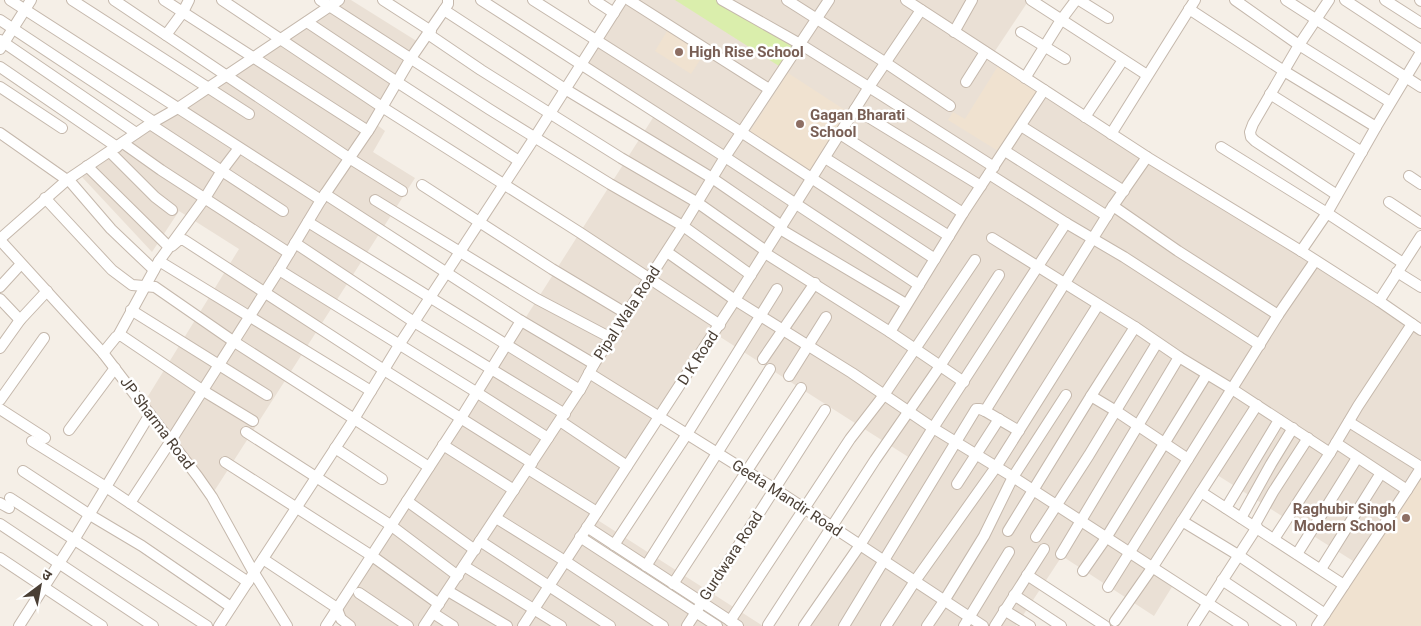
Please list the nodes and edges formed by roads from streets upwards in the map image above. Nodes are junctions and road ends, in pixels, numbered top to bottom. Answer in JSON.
{"nodes":[{"id":1,"x":10,"y":0,"type":"edge"},
{"id":2,"x":31,"y":0,"type":"edge"},
{"id":3,"x":72,"y":0,"type":"edge"},
{"id":4,"x":114,"y":0,"type":"edge"},
{"id":5,"x":164,"y":0,"type":"edge"},
{"id":6,"x":190,"y":0,"type":"edge"},
{"id":7,"x":222,"y":0,"type":"edge"},
{"id":8,"x":320,"y":0,"type":"edge"},
{"id":9,"x":339,"y":0,"type":"edge"},
{"id":10,"x":383,"y":0,"type":"edge"},
{"id":11,"x":448,"y":0,"type":"edge"},
{"id":12,"x":481,"y":0,"type":"edge"},
{"id":13,"x":533,"y":0,"type":"edge"},
{"id":14,"x":594,"y":0,"type":"edge"},
{"id":15,"x":622,"y":0,"type":"edge"},
{"id":16,"x":629,"y":0,"type":"edge"},
{"id":17,"x":722,"y":0,"type":"edge"},
{"id":18,"x":787,"y":0,"type":"edge"},
{"id":19,"x":829,"y":0,"type":"edge"},
{"id":20,"x":906,"y":0,"type":"edge"},
{"id":21,"x":972,"y":0,"type":"edge"},
{"id":22,"x":1031,"y":0,"type":"edge"},
{"id":23,"x":1077,"y":0,"type":"edge"},
{"id":24,"x":1235,"y":0,"type":"edge"},
{"id":25,"x":1286,"y":0,"type":"edge"},
{"id":26,"x":1329,"y":0,"type":"edge"},
{"id":27,"x":1345,"y":0,"type":"edge"},
{"id":28,"x":1385,"y":0,"type":"edge"},
{"id":29,"x":1191,"y":3,"type":"edge"},
{"id":30,"x":330,"y":7,"type":"junction"},
{"id":31,"x":25,"y":10,"type":"junction"},
{"id":32,"x":444,"y":10,"type":"junction"},
{"id":33,"x":921,"y":10,"type":"junction"},
{"id":34,"x":182,"y":12,"type":"junction"},
{"id":35,"x":614,"y":13,"type":"junction"},
{"id":36,"x":1108,"y":18,"type":"dead end"},
{"id":37,"x":816,"y":19,"type":"junction"},
{"id":38,"x":0,"y":20,"type":"edge"},
{"id":39,"x":1061,"y":20,"type":"junction"},
{"id":40,"x":1316,"y":20,"type":"junction"},
{"id":41,"x":307,"y":22,"type":"junction"},
{"id":42,"x":1421,"y":23,"type":"edge"},
{"id":43,"x":13,"y":29,"type":"junction"},
{"id":44,"x":429,"y":32,"type":"junction"},
{"id":45,"x":954,"y":32,"type":"junction"},
{"id":46,"x":1021,"y":32,"type":"dead end"},
{"id":47,"x":166,"y":34,"type":"junction"},
{"id":48,"x":280,"y":39,"type":"junction"},
{"id":49,"x":596,"y":41,"type":"junction"},
{"id":50,"x":1,"y":44,"type":"edge"},
{"id":51,"x":800,"y":44,"type":"junction"},
{"id":52,"x":1300,"y":45,"type":"junction"},
{"id":53,"x":1045,"y":46,"type":"junction"},
{"id":54,"x":1421,"y":51,"type":"edge"},
{"id":55,"x":985,"y":52,"type":"junction"},
{"id":56,"x":254,"y":57,"type":"junction"},
{"id":57,"x":411,"y":58,"type":"junction"},
{"id":58,"x":1065,"y":59,"type":"dead end"},
{"id":59,"x":1123,"y":60,"type":"junction"},
{"id":60,"x":885,"y":63,"type":"junction"},
{"id":61,"x":580,"y":65,"type":"junction"},
{"id":62,"x":0,"y":67,"type":"edge"},
{"id":63,"x":1284,"y":70,"type":"junction"},
{"id":64,"x":227,"y":75,"type":"junction"},
{"id":65,"x":1147,"y":75,"type":"junction"},
{"id":66,"x":1025,"y":78,"type":"junction"},
{"id":67,"x":1406,"y":78,"type":"junction"},
{"id":68,"x":397,"y":82,"type":"junction"},
{"id":69,"x":966,"y":82,"type":"dead end"},
{"id":70,"x":0,"y":87,"type":"edge"},
{"id":71,"x":208,"y":87,"type":"junction"},
{"id":72,"x":869,"y":87,"type":"junction"},
{"id":73,"x":1421,"y":87,"type":"edge"},
{"id":74,"x":565,"y":89,"type":"junction"},
{"id":75,"x":769,"y":89,"type":"junction"},
{"id":76,"x":1044,"y":90,"type":"junction"},
{"id":77,"x":1270,"y":94,"type":"junction"},
{"id":78,"x":1390,"y":102,"type":"junction"},
{"id":79,"x":950,"y":106,"type":"dead end"},
{"id":80,"x":382,"y":107,"type":"junction"},
{"id":81,"x":178,"y":108,"type":"junction"},
{"id":82,"x":855,"y":109,"type":"junction"},
{"id":83,"x":550,"y":113,"type":"junction"},
{"id":84,"x":249,"y":114,"type":"dead end"},
{"id":85,"x":1085,"y":117,"type":"junction"},
{"id":86,"x":152,"y":123,"type":"junction"},
{"id":87,"x":1020,"y":126,"type":"junction"},
{"id":88,"x":62,"y":128,"type":"dead end"},
{"id":89,"x":1376,"y":128,"type":"junction"},
{"id":90,"x":368,"y":131,"type":"junction"},
{"id":91,"x":741,"y":132,"type":"junction"},
{"id":92,"x":0,"y":133,"type":"edge"},
{"id":93,"x":136,"y":133,"type":"junction"},
{"id":94,"x":840,"y":134,"type":"junction"},
{"id":95,"x":1111,"y":134,"type":"junction"},
{"id":96,"x":535,"y":137,"type":"junction"},
{"id":97,"x":117,"y":147,"type":"junction"},
{"id":98,"x":1221,"y":147,"type":"dead end"},
{"id":99,"x":239,"y":148,"type":"junction"},
{"id":100,"x":1005,"y":151,"type":"junction"},
{"id":101,"x":1362,"y":152,"type":"junction"},
{"id":102,"x":724,"y":157,"type":"junction"},
{"id":103,"x":1147,"y":157,"type":"junction"},
{"id":104,"x":349,"y":158,"type":"junction"},
{"id":105,"x":825,"y":158,"type":"junction"},
{"id":106,"x":519,"y":161,"type":"junction"},
{"id":107,"x":88,"y":166,"type":"junction"},
{"id":108,"x":222,"y":171,"type":"junction"},
{"id":109,"x":992,"y":171,"type":"junction"},
{"id":110,"x":1409,"y":176,"type":"dead end"},
{"id":111,"x":712,"y":178,"type":"junction"},
{"id":112,"x":68,"y":179,"type":"junction"},
{"id":113,"x":812,"y":179,"type":"junction"},
{"id":114,"x":504,"y":184,"type":"junction"},
{"id":115,"x":1421,"y":184,"type":"edge"},
{"id":116,"x":422,"y":185,"type":"dead end"},
{"id":117,"x":981,"y":186,"type":"junction"},
{"id":118,"x":402,"y":191,"type":"dead end"},
{"id":119,"x":1124,"y":191,"type":"junction"},
{"id":120,"x":1337,"y":195,"type":"junction"},
{"id":121,"x":323,"y":197,"type":"junction"},
{"id":122,"x":45,"y":198,"type":"junction"},
{"id":123,"x":205,"y":198,"type":"junction"},
{"id":124,"x":375,"y":200,"type":"dead end"},
{"id":125,"x":1389,"y":202,"type":"dead end"},
{"id":126,"x":698,"y":203,"type":"junction"},
{"id":127,"x":795,"y":204,"type":"junction"},
{"id":128,"x":1113,"y":206,"type":"junction"},
{"id":129,"x":172,"y":210,"type":"dead end"},
{"id":130,"x":283,"y":211,"type":"dead end"},
{"id":131,"x":1327,"y":212,"type":"junction"},
{"id":132,"x":963,"y":213,"type":"junction"},
{"id":133,"x":1107,"y":216,"type":"junction"},
{"id":134,"x":308,"y":222,"type":"junction"},
{"id":135,"x":479,"y":222,"type":"junction"},
{"id":136,"x":1066,"y":223,"type":"junction"},
{"id":137,"x":1421,"y":223,"type":"edge"},
{"id":138,"x":683,"y":226,"type":"junction"},
{"id":139,"x":781,"y":228,"type":"junction"},
{"id":140,"x":949,"y":236,"type":"junction"},
{"id":141,"x":1421,"y":236,"type":"edge"},
{"id":142,"x":992,"y":238,"type":"dead end"},
{"id":143,"x":1093,"y":238,"type":"junction"},
{"id":144,"x":0,"y":239,"type":"edge"},
{"id":145,"x":295,"y":243,"type":"junction"},
{"id":146,"x":170,"y":246,"type":"junction"},
{"id":147,"x":1417,"y":251,"type":"edge"},
{"id":148,"x":459,"y":252,"type":"junction"},
{"id":149,"x":667,"y":252,"type":"junction"},
{"id":150,"x":766,"y":252,"type":"junction"},
{"id":151,"x":1301,"y":252,"type":"junction"},
{"id":152,"x":289,"y":253,"type":"junction"},
{"id":153,"x":935,"y":259,"type":"junction"},
{"id":154,"x":975,"y":260,"type":"dead end"},
{"id":155,"x":1315,"y":261,"type":"junction"},
{"id":156,"x":21,"y":264,"type":"junction"},
{"id":157,"x":156,"y":266,"type":"junction"},
{"id":158,"x":1037,"y":267,"type":"junction"},
{"id":159,"x":1400,"y":267,"type":"junction"},
{"id":160,"x":279,"y":270,"type":"junction"},
{"id":161,"x":446,"y":272,"type":"junction"},
{"id":162,"x":751,"y":275,"type":"junction"},
{"id":163,"x":999,"y":275,"type":"dead end"},
{"id":164,"x":649,"y":279,"type":"junction"},
{"id":165,"x":815,"y":283,"type":"junction"},
{"id":166,"x":1064,"y":284,"type":"junction"},
{"id":167,"x":918,"y":285,"type":"junction"},
{"id":168,"x":146,"y":286,"type":"junction"},
{"id":169,"x":0,"y":287,"type":"edge"},
{"id":170,"x":1421,"y":287,"type":"edge"},
{"id":171,"x":777,"y":289,"type":"dead end"},
{"id":172,"x":47,"y":291,"type":"junction"},
{"id":173,"x":264,"y":292,"type":"junction"},
{"id":174,"x":430,"y":298,"type":"junction"},
{"id":175,"x":0,"y":299,"type":"edge"},
{"id":176,"x":736,"y":300,"type":"junction"},
{"id":177,"x":1379,"y":301,"type":"junction"},
{"id":178,"x":906,"y":304,"type":"junction"},
{"id":179,"x":1098,"y":305,"type":"junction"},
{"id":180,"x":131,"y":310,"type":"junction"},
{"id":181,"x":627,"y":314,"type":"junction"},
{"id":182,"x":1278,"y":315,"type":"junction"},
{"id":183,"x":249,"y":316,"type":"junction"},
{"id":184,"x":760,"y":316,"type":"junction"},
{"id":185,"x":826,"y":317,"type":"dead end"},
{"id":186,"x":20,"y":320,"type":"junction"},
{"id":187,"x":521,"y":321,"type":"junction"},
{"id":188,"x":414,"y":322,"type":"junction"},
{"id":189,"x":720,"y":325,"type":"junction"},
{"id":190,"x":1417,"y":327,"type":"edge"},
{"id":191,"x":1135,"y":328,"type":"junction"},
{"id":192,"x":782,"y":330,"type":"junction"},
{"id":193,"x":890,"y":332,"type":"junction"},
{"id":194,"x":118,"y":336,"type":"junction"},
{"id":195,"x":44,"y":338,"type":"dead end"},
{"id":196,"x":611,"y":338,"type":"junction"},
{"id":197,"x":233,"y":341,"type":"junction"},
{"id":198,"x":1157,"y":343,"type":"junction"},
{"id":199,"x":506,"y":344,"type":"junction"},
{"id":200,"x":1260,"y":344,"type":"junction"},
{"id":201,"x":399,"y":345,"type":"junction"},
{"id":202,"x":808,"y":346,"type":"junction"},
{"id":203,"x":0,"y":348,"type":"edge"},
{"id":204,"x":915,"y":349,"type":"junction"},
{"id":205,"x":103,"y":353,"type":"junction"},
{"id":206,"x":1178,"y":357,"type":"junction"},
{"id":207,"x":763,"y":359,"type":"dead end"},
{"id":208,"x":594,"y":364,"type":"junction"},
{"id":209,"x":218,"y":365,"type":"junction"},
{"id":210,"x":940,"y":366,"type":"junction"},
{"id":211,"x":114,"y":368,"type":"junction"},
{"id":212,"x":492,"y":368,"type":"junction"},
{"id":213,"x":770,"y":369,"type":"dead end"},
{"id":214,"x":384,"y":370,"type":"junction"},
{"id":215,"x":589,"y":373,"type":"junction"},
{"id":216,"x":1207,"y":374,"type":"junction"},
{"id":217,"x":789,"y":376,"type":"dead end"},
{"id":218,"x":964,"y":382,"type":"junction"},
{"id":219,"x":801,"y":388,"type":"dead end"},
{"id":220,"x":1232,"y":389,"type":"junction"},
{"id":221,"x":202,"y":390,"type":"junction"},
{"id":222,"x":580,"y":390,"type":"junction"},
{"id":223,"x":371,"y":391,"type":"junction"},
{"id":224,"x":476,"y":392,"type":"junction"},
{"id":225,"x":267,"y":395,"type":"dead end"},
{"id":226,"x":884,"y":395,"type":"junction"},
{"id":227,"x":1066,"y":395,"type":"dead end"},
{"id":228,"x":1091,"y":396,"type":"junction"},
{"id":229,"x":0,"y":400,"type":"edge"},
{"id":230,"x":1257,"y":405,"type":"junction"},
{"id":231,"x":0,"y":409,"type":"edge"},
{"id":232,"x":825,"y":410,"type":"dead end"},
{"id":233,"x":986,"y":411,"type":"junction"},
{"id":234,"x":1116,"y":411,"type":"junction"},
{"id":235,"x":908,"y":412,"type":"junction"},
{"id":236,"x":150,"y":414,"type":"junction"},
{"id":237,"x":562,"y":417,"type":"junction"},
{"id":238,"x":659,"y":417,"type":"junction"},
{"id":239,"x":355,"y":418,"type":"junction"},
{"id":240,"x":461,"y":418,"type":"junction"},
{"id":241,"x":999,"y":419,"type":"junction"},
{"id":242,"x":1279,"y":420,"type":"junction"},
{"id":243,"x":253,"y":421,"type":"dead end"},
{"id":244,"x":1349,"y":422,"type":"junction"},
{"id":245,"x":1138,"y":426,"type":"junction"},
{"id":246,"x":933,"y":428,"type":"junction"},
{"id":247,"x":1293,"y":428,"type":"junction"},
{"id":248,"x":69,"y":430,"type":"dead end"},
{"id":249,"x":1019,"y":431,"type":"junction"},
{"id":250,"x":246,"y":432,"type":"dead end"},
{"id":251,"x":687,"y":434,"type":"junction"},
{"id":252,"x":45,"y":438,"type":"dead end"},
{"id":253,"x":548,"y":438,"type":"junction"},
{"id":254,"x":1308,"y":438,"type":"junction"},
{"id":255,"x":32,"y":441,"type":"dead end"},
{"id":256,"x":170,"y":442,"type":"junction"},
{"id":257,"x":956,"y":443,"type":"junction"},
{"id":258,"x":1164,"y":443,"type":"junction"},
{"id":259,"x":1336,"y":443,"type":"junction"},
{"id":260,"x":443,"y":445,"type":"junction"},
{"id":261,"x":335,"y":448,"type":"junction"},
{"id":262,"x":717,"y":452,"type":"junction"},
{"id":263,"x":1330,"y":453,"type":"junction"},
{"id":264,"x":976,"y":454,"type":"junction"},
{"id":265,"x":1357,"y":458,"type":"junction"},
{"id":266,"x":1188,"y":459,"type":"junction"},
{"id":267,"x":224,"y":462,"type":"dead end"},
{"id":268,"x":530,"y":466,"type":"junction"},
{"id":269,"x":627,"y":466,"type":"junction"},
{"id":270,"x":429,"y":467,"type":"junction"},
{"id":271,"x":996,"y":467,"type":"junction"},
{"id":272,"x":1421,"y":468,"type":"edge"},
{"id":273,"x":23,"y":471,"type":"dead end"},
{"id":274,"x":747,"y":471,"type":"junction"},
{"id":275,"x":1382,"y":474,"type":"junction"},
{"id":276,"x":316,"y":477,"type":"junction"},
{"id":277,"x":1013,"y":478,"type":"junction"},
{"id":278,"x":382,"y":479,"type":"dead end"},
{"id":279,"x":957,"y":484,"type":"dead end"},
{"id":280,"x":106,"y":487,"type":"junction"},
{"id":281,"x":775,"y":488,"type":"junction"},
{"id":282,"x":514,"y":490,"type":"junction"},
{"id":283,"x":1032,"y":490,"type":"junction"},
{"id":284,"x":1407,"y":490,"type":"junction"},
{"id":285,"x":1201,"y":492,"type":"junction"},
{"id":286,"x":407,"y":501,"type":"junction"},
{"id":287,"x":6,"y":503,"type":"edge"},
{"id":288,"x":130,"y":503,"type":"junction"},
{"id":289,"x":1056,"y":505,"type":"junction"},
{"id":290,"x":297,"y":507,"type":"junction"},
{"id":291,"x":1226,"y":508,"type":"junction"},
{"id":292,"x":805,"y":509,"type":"junction"},
{"id":293,"x":597,"y":512,"type":"junction"},
{"id":294,"x":90,"y":514,"type":"junction"},
{"id":295,"x":496,"y":518,"type":"junction"},
{"id":296,"x":1241,"y":518,"type":"junction"},
{"id":297,"x":1182,"y":521,"type":"junction"},
{"id":298,"x":1081,"y":522,"type":"junction"},
{"id":299,"x":0,"y":524,"type":"edge"},
{"id":300,"x":391,"y":526,"type":"junction"},
{"id":301,"x":832,"y":526,"type":"junction"},
{"id":302,"x":587,"y":527,"type":"junction"},
{"id":303,"x":1255,"y":527,"type":"junction"},
{"id":304,"x":1008,"y":531,"type":"dead end"},
{"id":305,"x":580,"y":537,"type":"junction"},
{"id":306,"x":1036,"y":537,"type":"dead end"},
{"id":307,"x":1106,"y":538,"type":"junction"},
{"id":308,"x":1274,"y":539,"type":"junction"},
{"id":309,"x":74,"y":540,"type":"junction"},
{"id":310,"x":614,"y":545,"type":"junction"},
{"id":311,"x":860,"y":545,"type":"junction"},
{"id":312,"x":478,"y":546,"type":"junction"},
{"id":313,"x":1044,"y":549,"type":"dead end"},
{"id":314,"x":1009,"y":552,"type":"dead end"},
{"id":315,"x":1129,"y":553,"type":"junction"},
{"id":316,"x":1061,"y":554,"type":"dead end"},
{"id":317,"x":1297,"y":554,"type":"junction"},
{"id":318,"x":1238,"y":555,"type":"junction"},
{"id":319,"x":372,"y":556,"type":"junction"},
{"id":320,"x":0,"y":558,"type":"edge"},
{"id":321,"x":263,"y":559,"type":"junction"},
{"id":322,"x":565,"y":560,"type":"junction"},
{"id":323,"x":885,"y":561,"type":"junction"},
{"id":324,"x":59,"y":563,"type":"junction"},
{"id":325,"x":464,"y":566,"type":"junction"},
{"id":326,"x":646,"y":566,"type":"junction"},
{"id":327,"x":1152,"y":568,"type":"junction"},
{"id":328,"x":1321,"y":569,"type":"junction"},
{"id":329,"x":1083,"y":571,"type":"dead end"},
{"id":330,"x":254,"y":573,"type":"junction"},
{"id":331,"x":1027,"y":575,"type":"junction"},
{"id":332,"x":458,"y":576,"type":"junction"},
{"id":333,"x":1222,"y":580,"type":"junction"},
{"id":334,"x":915,"y":581,"type":"junction"},
{"id":335,"x":248,"y":582,"type":"junction"},
{"id":336,"x":673,"y":584,"type":"junction"},
{"id":337,"x":1344,"y":585,"type":"junction"},
{"id":338,"x":548,"y":586,"type":"junction"},
{"id":339,"x":44,"y":587,"type":"junction"},
{"id":340,"x":1108,"y":587,"type":"dead end"},
{"id":341,"x":448,"y":591,"type":"junction"},
{"id":342,"x":359,"y":593,"type":"dead end"},
{"id":343,"x":1014,"y":595,"type":"junction"},
{"id":344,"x":944,"y":600,"type":"junction"},
{"id":345,"x":702,"y":602,"type":"junction"},
{"id":346,"x":1207,"y":604,"type":"junction"},
{"id":347,"x":231,"y":607,"type":"junction"},
{"id":348,"x":534,"y":608,"type":"junction"},
{"id":349,"x":337,"y":609,"type":"junction"},
{"id":350,"x":436,"y":609,"type":"junction"},
{"id":351,"x":1004,"y":610,"type":"junction"},
{"id":352,"x":696,"y":612,"type":"junction"},
{"id":353,"x":1325,"y":614,"type":"junction"},
{"id":354,"x":1115,"y":621,"type":"dead end"},
{"id":355,"x":967,"y":622,"type":"edge"},
{"id":356,"x":734,"y":623,"type":"edge"},
{"id":357,"x":768,"y":625,"type":"edge"},
{"id":358,"x":19,"y":626,"type":"edge"},
{"id":359,"x":102,"y":626,"type":"edge"},
{"id":360,"x":153,"y":626,"type":"edge"},
{"id":361,"x":207,"y":626,"type":"edge"},
{"id":362,"x":219,"y":626,"type":"edge"},
{"id":363,"x":287,"y":626,"type":"edge"},
{"id":364,"x":326,"y":626,"type":"edge"},
{"id":365,"x":350,"y":626,"type":"edge"},
{"id":366,"x":408,"y":626,"type":"edge"},
{"id":367,"x":424,"y":626,"type":"edge"},
{"id":368,"x":453,"y":626,"type":"edge"},
{"id":369,"x":508,"y":626,"type":"edge"},
{"id":370,"x":522,"y":626,"type":"edge"},
{"id":371,"x":561,"y":626,"type":"edge"},
{"id":372,"x":610,"y":626,"type":"edge"},
{"id":373,"x":663,"y":626,"type":"edge"},
{"id":374,"x":686,"y":626,"type":"edge"},
{"id":375,"x":717,"y":626,"type":"edge"},
{"id":376,"x":804,"y":626,"type":"edge"},
{"id":377,"x":844,"y":626,"type":"edge"},
{"id":378,"x":886,"y":626,"type":"edge"},
{"id":379,"x":927,"y":626,"type":"edge"},
{"id":380,"x":983,"y":626,"type":"edge"},
{"id":381,"x":995,"y":626,"type":"edge"},
{"id":382,"x":1030,"y":626,"type":"edge"},
{"id":383,"x":1061,"y":626,"type":"edge"},
{"id":384,"x":1105,"y":626,"type":"edge"},
{"id":385,"x":1193,"y":626,"type":"edge"},
{"id":386,"x":1243,"y":626,"type":"edge"},
{"id":387,"x":1292,"y":626,"type":"edge"},
{"id":388,"x":1317,"y":626,"type":"edge"}],
"edges":[{"from":1,"to":31,"type":"street"},
{"from":2,"to":31,"type":"street"},
{"from":3,"to":71,"type":"street"},
{"from":4,"to":47,"type":"street"},
{"from":5,"to":34,"type":"street"},
{"from":6,"to":34,"type":"street"},
{"from":7,"to":48,"type":"street"},
{"from":8,"to":30,"type":"street"},
{"from":9,"to":30,"type":"street"},
{"from":10,"to":44,"type":"street"},
{"from":11,"to":32,"type":"street"},
{"from":12,"to":61,"type":"street"},
{"from":13,"to":49,"type":"street"},
{"from":14,"to":35,"type":"street"},
{"from":15,"to":35,"type":"street"},
{"from":16,"to":75,"type":"street"},
{"from":17,"to":51,"type":"street"},
{"from":18,"to":37,"type":"street"},
{"from":19,"to":37,"type":"street","name":"Pipal Wala Road"},
{"from":20,"to":33,"type":"street"},
{"from":21,"to":45,"type":"street"},
{"from":22,"to":39,"type":"street"},
{"from":23,"to":36,"type":"street"},
{"from":23,"to":39,"type":"street"},
{"from":24,"to":52,"type":"street"},
{"from":25,"to":40,"type":"street"},
{"from":26,"to":40,"type":"street"},
{"from":27,"to":54,"type":"street"},
{"from":28,"to":42,"type":"street"},
{"from":29,"to":63,"type":"street"},
{"from":29,"to":65,"type":"street"},
{"from":30,"to":41,"type":"street"},
{"from":30,"to":57,"type":"street"},
{"from":31,"to":43,"type":"street"},
{"from":31,"to":81,"type":"street"},
{"from":32,"to":44,"type":"street"},
{"from":32,"to":74,"type":"street"},
{"from":33,"to":45,"type":"street"},
{"from":33,"to":60,"type":"street","name":"D K Road"},
{"from":34,"to":47,"type":"street"},
{"from":34,"to":56,"type":"street"},
{"from":35,"to":49,"type":"street"},
{"from":37,"to":51,"type":"street","name":"Pipal Wala Road"},
{"from":37,"to":60,"type":"street"},
{"from":38,"to":43,"type":"street"},
{"from":39,"to":53,"type":"street"},
{"from":39,"to":59,"type":"street"},
{"from":40,"to":52,"type":"street"},
{"from":40,"to":67,"type":"street"},
{"from":41,"to":48,"type":"street"},
{"from":41,"to":68,"type":"street"},
{"from":43,"to":50,"type":"street"},
{"from":43,"to":86,"type":"street"},
{"from":44,"to":57,"type":"street"},
{"from":44,"to":83,"type":"street"},
{"from":45,"to":55,"type":"street"},
{"from":46,"to":53,"type":"street"},
{"from":47,"to":64,"type":"street"},
{"from":48,"to":56,"type":"street"},
{"from":48,"to":80,"type":"street"},
{"from":49,"to":61,"type":"street"},
{"from":49,"to":91,"type":"street"},
{"from":50,"to":93,"type":"street"},
{"from":51,"to":72,"type":"street"},
{"from":51,"to":75,"type":"street","name":"Pipal Wala Road"},
{"from":52,"to":63,"type":"street"},
{"from":52,"to":78,"type":"street"},
{"from":53,"to":58,"type":"street"},
{"from":53,"to":66,"type":"street"},
{"from":54,"to":67,"type":"street"},
{"from":55,"to":66,"type":"street"},
{"from":55,"to":69,"type":"street"},
{"from":56,"to":64,"type":"street"},
{"from":56,"to":90,"type":"street"},
{"from":57,"to":68,"type":"street"},
{"from":57,"to":96,"type":"street"},
{"from":59,"to":65,"type":"street"},
{"from":59,"to":85,"type":"street"},
{"from":60,"to":72,"type":"street","name":"D K Road"},
{"from":60,"to":79,"type":"street"},
{"from":61,"to":74,"type":"street"},
{"from":61,"to":102,"type":"street"},
{"from":62,"to":97,"type":"street"},
{"from":63,"to":77,"type":"street"},
{"from":63,"to":89,"type":"street"},
{"from":64,"to":71,"type":"street"},
{"from":64,"to":104,"type":"street"},
{"from":65,"to":95,"type":"street"},
{"from":66,"to":76,"type":"street"},
{"from":67,"to":73,"type":"street"},
{"from":67,"to":78,"type":"street"},
{"from":68,"to":80,"type":"street"},
{"from":68,"to":106,"type":"street"},
{"from":70,"to":88,"type":"street"},
{"from":71,"to":81,"type":"street"},
{"from":71,"to":84,"type":"street"},
{"from":72,"to":82,"type":"street","name":"D K Road"},
{"from":72,"to":109,"type":"street"},
{"from":74,"to":83,"type":"street"},
{"from":74,"to":111,"type":"street"},
{"from":75,"to":91,"type":"street","name":"Pipal Wala Road"},
{"from":76,"to":85,"type":"street"},
{"from":76,"to":87,"type":"street"},
{"from":77,"to":101,"type":"street"},
{"from":77,"to":120,"type":"street"},
{"from":78,"to":89,"type":"street"},
{"from":80,"to":90,"type":"street"},
{"from":80,"to":114,"type":"street"},
{"from":81,"to":86,"type":"street"},
{"from":81,"to":99,"type":"street"},
{"from":82,"to":94,"type":"street","name":"D K Road"},
{"from":82,"to":117,"type":"street"},
{"from":83,"to":96,"type":"street"},
{"from":83,"to":126,"type":"street"},
{"from":85,"to":95,"type":"street"},
{"from":86,"to":93,"type":"street"},
{"from":86,"to":108,"type":"street"},
{"from":87,"to":100,"type":"street"},
{"from":87,"to":119,"type":"street"},
{"from":89,"to":101,"type":"street"},
{"from":90,"to":104,"type":"street"},
{"from":91,"to":102,"type":"street","name":"Pipal Wala Road"},
{"from":91,"to":113,"type":"street"},
{"from":92,"to":112,"type":"street"},
{"from":93,"to":97,"type":"street"},
{"from":94,"to":105,"type":"street","name":"D K Road"},
{"from":94,"to":132,"type":"street"},
{"from":95,"to":103,"type":"street"},
{"from":96,"to":106,"type":"street"},
{"from":96,"to":138,"type":"street"},
{"from":97,"to":107,"type":"street"},
{"from":97,"to":123,"type":"street"},
{"from":97,"to":129,"type":"street"},
{"from":98,"to":131,"type":"street"},
{"from":99,"to":108,"type":"street"},
{"from":99,"to":121,"type":"street"},
{"from":100,"to":109,"type":"street"},
{"from":100,"to":133,"type":"street"},
{"from":101,"to":120,"type":"street"},
{"from":102,"to":111,"type":"street","name":"Pipal Wala Road"},
{"from":102,"to":127,"type":"street"},
{"from":103,"to":119,"type":"street"},
{"from":103,"to":151,"type":"street"},
{"from":104,"to":118,"type":"street"},
{"from":104,"to":121,"type":"street"},
{"from":105,"to":113,"type":"street","name":"D K Road"},
{"from":105,"to":140,"type":"street"},
{"from":106,"to":114,"type":"street"},
{"from":107,"to":112,"type":"street"},
{"from":107,"to":146,"type":"street"},
{"from":108,"to":123,"type":"street"},
{"from":108,"to":130,"type":"street"},
{"from":109,"to":117,"type":"street"},
{"from":109,"to":136,"type":"street"},
{"from":110,"to":115,"type":"street"},
{"from":111,"to":126,"type":"street","name":"Pipal Wala Road"},
{"from":111,"to":139,"type":"street"},
{"from":112,"to":122,"type":"street"},
{"from":112,"to":157,"type":"street"},
{"from":113,"to":127,"type":"street","name":"D K Road"},
{"from":113,"to":153,"type":"street"},
{"from":114,"to":135,"type":"street"},
{"from":114,"to":164,"type":"street"},
{"from":116,"to":135,"type":"street"},
{"from":117,"to":132,"type":"street"},
{"from":119,"to":128,"type":"street"},
{"from":120,"to":131,"type":"street"},
{"from":121,"to":134,"type":"street"},
{"from":121,"to":161,"type":"street"},
{"from":122,"to":144,"type":"street"},
{"from":122,"to":168,"type":"street"},
{"from":123,"to":146,"type":"street"},
{"from":123,"to":152,"type":"street"},
{"from":124,"to":148,"type":"street"},
{"from":125,"to":137,"type":"street"},
{"from":126,"to":138,"type":"street","name":"Pipal Wala Road"},
{"from":126,"to":150,"type":"street"},
{"from":127,"to":139,"type":"street","name":"D K Road"},
{"from":127,"to":167,"type":"street"},
{"from":128,"to":133,"type":"street"},
{"from":128,"to":182,"type":"street"},
{"from":131,"to":151,"type":"street"},
{"from":131,"to":159,"type":"street"},
{"from":132,"to":140,"type":"street"},
{"from":133,"to":143,"type":"street"},
{"from":134,"to":145,"type":"street"},
{"from":134,"to":174,"type":"street"},
{"from":135,"to":148,"type":"street"},
{"from":135,"to":181,"type":"street"},
{"from":136,"to":143,"type":"street"},
{"from":136,"to":158,"type":"street"},
{"from":138,"to":149,"type":"street","name":"Pipal Wala Road"},
{"from":138,"to":162,"type":"street"},
{"from":139,"to":150,"type":"street","name":"D K Road"},
{"from":139,"to":178,"type":"street"},
{"from":140,"to":153,"type":"street"},
{"from":141,"to":147,"type":"street"},
{"from":142,"to":158,"type":"street"},
{"from":143,"to":166,"type":"street"},
{"from":143,"to":200,"type":"street"},
{"from":144,"to":156,"type":"street","name":"JP Sharma Road"},
{"from":145,"to":152,"type":"street"},
{"from":145,"to":188,"type":"street"},
{"from":146,"to":157,"type":"street"},
{"from":146,"to":173,"type":"street"},
{"from":147,"to":159,"type":"street"},
{"from":148,"to":161,"type":"street"},
{"from":148,"to":196,"type":"street"},
{"from":149,"to":164,"type":"street","name":"Pipal Wala Road"},
{"from":149,"to":176,"type":"street"},
{"from":150,"to":162,"type":"street","name":"D K Road"},
{"from":150,"to":165,"type":"street"},
{"from":151,"to":155,"type":"street"},
{"from":152,"to":160,"type":"street"},
{"from":153,"to":167,"type":"street"},
{"from":154,"to":204,"type":"street"},
{"from":155,"to":177,"type":"street"},
{"from":155,"to":182,"type":"street"},
{"from":156,"to":169,"type":"street"},
{"from":156,"to":172,"type":"street","name":"JP Sharma Road"},
{"from":157,"to":168,"type":"street"},
{"from":157,"to":183,"type":"street"},
{"from":158,"to":166,"type":"street"},
{"from":158,"to":218,"type":"street"},
{"from":159,"to":170,"type":"street"},
{"from":159,"to":177,"type":"street"},
{"from":160,"to":173,"type":"street"},
{"from":160,"to":201,"type":"street"},
{"from":161,"to":174,"type":"street"},
{"from":161,"to":187,"type":"street"},
{"from":162,"to":176,"type":"street","name":"D K Road"},
{"from":163,"to":210,"type":"street"},
{"from":164,"to":181,"type":"street","name":"Pipal Wala Road"},
{"from":164,"to":189,"type":"street"},
{"from":165,"to":192,"type":"street"},
{"from":165,"to":193,"type":"street"},
{"from":166,"to":179,"type":"street"},
{"from":166,"to":233,"type":"street"},
{"from":167,"to":178,"type":"street"},
{"from":168,"to":180,"type":"street"},
{"from":168,"to":197,"type":"street"},
{"from":171,"to":184,"type":"street"},
{"from":172,"to":186,"type":"street"},
{"from":172,"to":205,"type":"street","name":"JP Sharma Road"},
{"from":173,"to":183,"type":"street"},
{"from":173,"to":214,"type":"street"},
{"from":174,"to":188,"type":"street"},
{"from":174,"to":199,"type":"street"},
{"from":175,"to":186,"type":"street"},
{"from":176,"to":184,"type":"street"},
{"from":176,"to":189,"type":"street","name":"D K Road"},
{"from":177,"to":190,"type":"street"},
{"from":178,"to":193,"type":"street"},
{"from":179,"to":191,"type":"street"},
{"from":179,"to":249,"type":"street"},
{"from":180,"to":194,"type":"street"},
{"from":180,"to":209,"type":"street"},
{"from":181,"to":196,"type":"street","name":"Pipal Wala Road"},
{"from":182,"to":200,"type":"street"},
{"from":183,"to":197,"type":"street"},
{"from":183,"to":223,"type":"street"},
{"from":184,"to":192,"type":"street"},
{"from":184,"to":251,"type":"street"},
{"from":185,"to":202,"type":"street"},
{"from":186,"to":203,"type":"street"},
{"from":187,"to":199,"type":"street"},
{"from":187,"to":208,"type":"street"},
{"from":188,"to":201,"type":"street"},
{"from":188,"to":212,"type":"street"},
{"from":189,"to":238,"type":"street","name":"D K Road"},
{"from":190,"to":244,"type":"street"},
{"from":191,"to":198,"type":"street"},
{"from":191,"to":228,"type":"street"},
{"from":192,"to":202,"type":"street"},
{"from":192,"to":207,"type":"street"},
{"from":193,"to":204,"type":"street"},
{"from":194,"to":205,"type":"street"},
{"from":194,"to":221,"type":"street"},
{"from":195,"to":229,"type":"street"},
{"from":196,"to":208,"type":"street","name":"Pipal Wala Road"},
{"from":197,"to":209,"type":"street"},
{"from":197,"to":239,"type":"street"},
{"from":198,"to":206,"type":"street"},
{"from":198,"to":234,"type":"street"},
{"from":199,"to":212,"type":"street"},
{"from":199,"to":222,"type":"street"},
{"from":200,"to":220,"type":"street"},
{"from":201,"to":214,"type":"street"},
{"from":201,"to":224,"type":"street"},
{"from":202,"to":217,"type":"street"},
{"from":202,"to":226,"type":"street"},
{"from":204,"to":210,"type":"street"},
{"from":204,"to":226,"type":"street"},
{"from":205,"to":211,"type":"street","name":"JP Sharma Road"},
{"from":206,"to":216,"type":"street"},
{"from":206,"to":245,"type":"street"},
{"from":208,"to":215,"type":"street","name":"Pipal Wala Road"},
{"from":209,"to":221,"type":"street"},
{"from":209,"to":225,"type":"street"},
{"from":210,"to":218,"type":"street"},
{"from":210,"to":235,"type":"street"},
{"from":211,"to":236,"type":"street","name":"JP Sharma Road"},
{"from":211,"to":248,"type":"street"},
{"from":212,"to":224,"type":"street"},
{"from":212,"to":237,"type":"street"},
{"from":213,"to":262,"type":"street"},
{"from":214,"to":223,"type":"street"},
{"from":214,"to":240,"type":"street"},
{"from":215,"to":222,"type":"street","name":"Pipal Wala Road"},
{"from":215,"to":238,"type":"street","name":"Geeta Mandir Road"},
{"from":216,"to":220,"type":"street"},
{"from":216,"to":258,"type":"street"},
{"from":218,"to":246,"type":"street"},
{"from":219,"to":274,"type":"street"},
{"from":220,"to":230,"type":"street"},
{"from":220,"to":266,"type":"street"},
{"from":221,"to":243,"type":"street"},
{"from":221,"to":256,"type":"street"},
{"from":222,"to":237,"type":"street","name":"Pipal Wala Road"},
{"from":223,"to":239,"type":"street"},
{"from":224,"to":240,"type":"street"},
{"from":224,"to":253,"type":"street"},
{"from":226,"to":235,"type":"street"},
{"from":226,"to":292,"type":"street"},
{"from":227,"to":277,"type":"street"},
{"from":228,"to":234,"type":"street"},
{"from":228,"to":283,"type":"street"},
{"from":230,"to":242,"type":"street"},
{"from":230,"to":285,"type":"street"},
{"from":231,"to":252,"type":"street"},
{"from":232,"to":281,"type":"street","name":"Gurdwara Road"},
{"from":233,"to":241,"type":"street"},
{"from":233,"to":257,"type":"street"},
{"from":234,"to":245,"type":"street"},
{"from":234,"to":289,"type":"street"},
{"from":235,"to":246,"type":"street"},
{"from":235,"to":301,"type":"street"},
{"from":236,"to":256,"type":"street","name":"JP Sharma Road"},
{"from":236,"to":280,"type":"street"},
{"from":237,"to":253,"type":"street","name":"Pipal Wala Road"},
{"from":237,"to":269,"type":"street"},
{"from":238,"to":251,"type":"street","name":"Geeta Mandir Road"},
{"from":238,"to":269,"type":"street","name":"D K Road"},
{"from":239,"to":261,"type":"street"},
{"from":239,"to":270,"type":"street"},
{"from":240,"to":260,"type":"street"},
{"from":240,"to":268,"type":"street"},
{"from":241,"to":249,"type":"street"},
{"from":241,"to":264,"type":"street"},
{"from":242,"to":247,"type":"street"},
{"from":242,"to":291,"type":"street"},
{"from":244,"to":259,"type":"street"},
{"from":244,"to":272,"type":"street"},
{"from":245,"to":258,"type":"street"},
{"from":245,"to":298,"type":"street"},
{"from":246,"to":257,"type":"street"},
{"from":246,"to":311,"type":"street"},
{"from":247,"to":254,"type":"street"},
{"from":247,"to":296,"type":"street"},
{"from":249,"to":271,"type":"street"},
{"from":250,"to":276,"type":"street"},
{"from":251,"to":262,"type":"street","name":"Geeta Mandir Road"},
{"from":251,"to":310,"type":"street"},
{"from":253,"to":268,"type":"street","name":"Pipal Wala Road"},
{"from":254,"to":263,"type":"street"},
{"from":254,"to":303,"type":"street"},
{"from":255,"to":280,"type":"street"},
{"from":256,"to":288,"type":"street"},
{"from":256,"to":330,"type":"street","name":"JP Sharma Road"},
{"from":257,"to":264,"type":"street"},
{"from":257,"to":323,"type":"street"},
{"from":258,"to":266,"type":"street"},
{"from":258,"to":307,"type":"street"},
{"from":259,"to":263,"type":"street"},
{"from":259,"to":265,"type":"street"},
{"from":260,"to":270,"type":"street"},
{"from":260,"to":282,"type":"street"},
{"from":261,"to":276,"type":"street"},
{"from":261,"to":278,"type":"street"},
{"from":262,"to":274,"type":"street","name":"Geeta Mandir Road"},
{"from":262,"to":326,"type":"street"},
{"from":263,"to":308,"type":"street"},
{"from":264,"to":271,"type":"street"},
{"from":264,"to":279,"type":"street"},
{"from":265,"to":275,"type":"street"},
{"from":265,"to":317,"type":"street"},
{"from":266,"to":315,"type":"street"},
{"from":267,"to":290,"type":"street"},
{"from":268,"to":282,"type":"street","name":"Pipal Wala Road"},
{"from":268,"to":293,"type":"street"},
{"from":269,"to":293,"type":"street","name":"D K Road"},
{"from":270,"to":286,"type":"street"},
{"from":271,"to":277,"type":"street"},
{"from":271,"to":334,"type":"street"},
{"from":272,"to":284,"type":"street"},
{"from":273,"to":294,"type":"street"},
{"from":274,"to":281,"type":"street","name":"Geeta Mandir Road"},
{"from":274,"to":336,"type":"street"},
{"from":275,"to":284,"type":"street"},
{"from":275,"to":328,"type":"street"},
{"from":276,"to":290,"type":"street"},
{"from":276,"to":300,"type":"street"},
{"from":277,"to":283,"type":"street"},
{"from":277,"to":344,"type":"street"},
{"from":280,"to":288,"type":"street"},
{"from":280,"to":294,"type":"street"},
{"from":281,"to":292,"type":"street","name":"Geeta Mandir Road"},
{"from":281,"to":345,"type":"street","name":"Gurdwara Road"},
{"from":282,"to":295,"type":"street","name":"Pipal Wala Road"},
{"from":283,"to":289,"type":"street"},
{"from":283,"to":304,"type":"street"},
{"from":284,"to":337,"type":"street"},
{"from":285,"to":291,"type":"street"},
{"from":285,"to":297,"type":"street"},
{"from":286,"to":300,"type":"street"},
{"from":286,"to":312,"type":"street"},
{"from":287,"to":309,"type":"street"},
{"from":288,"to":335,"type":"street"},
{"from":289,"to":298,"type":"street"},
{"from":289,"to":306,"type":"street"},
{"from":290,"to":319,"type":"street"},
{"from":290,"to":321,"type":"street"},
{"from":291,"to":296,"type":"street"},
{"from":292,"to":301,"type":"street","name":"Geeta Mandir Road"},
{"from":292,"to":356,"type":"street"},
{"from":293,"to":302,"type":"street","name":"D K Road"},
{"from":294,"to":309,"type":"street"},
{"from":294,"to":347,"type":"street"},
{"from":295,"to":312,"type":"street","name":"Pipal Wala Road"},
{"from":295,"to":322,"type":"street"},
{"from":296,"to":303,"type":"street"},
{"from":297,"to":318,"type":"street"},
{"from":297,"to":327,"type":"street"},
{"from":298,"to":307,"type":"street"},
{"from":298,"to":316,"type":"street"},
{"from":299,"to":324,"type":"street"},
{"from":300,"to":319,"type":"street"},
{"from":300,"to":332,"type":"street"},
{"from":301,"to":311,"type":"street","name":"Geeta Mandir Road"},
{"from":301,"to":357,"type":"street"},
{"from":302,"to":305,"type":"street","name":"D K Road"},
{"from":302,"to":310,"type":"street"},
{"from":303,"to":308,"type":"street"},
{"from":303,"to":318,"type":"street"},
{"from":305,"to":322,"type":"street","name":"D K Road"},
{"from":305,"to":352,"type":"street"},
{"from":307,"to":315,"type":"street"},
{"from":307,"to":329,"type":"street"},
{"from":308,"to":317,"type":"street"},
{"from":309,"to":324,"type":"street"},
{"from":309,"to":361,"type":"street"},
{"from":310,"to":326,"type":"street"},
{"from":311,"to":323,"type":"street","name":"Geeta Mandir Road"},
{"from":311,"to":376,"type":"street"},
{"from":312,"to":325,"type":"street","name":"Pipal Wala Road"},
{"from":312,"to":338,"type":"street"},
{"from":313,"to":331,"type":"street"},
{"from":314,"to":355,"type":"street"},
{"from":315,"to":327,"type":"street"},
{"from":315,"to":340,"type":"street"},
{"from":317,"to":328,"type":"street"},
{"from":318,"to":333,"type":"street"},
{"from":318,"to":353,"type":"street"},
{"from":319,"to":349,"type":"street"},
{"from":319,"to":350,"type":"street"},
{"from":320,"to":339,"type":"street"},
{"from":321,"to":330,"type":"street"},
{"from":321,"to":349,"type":"street"},
{"from":322,"to":338,"type":"street","name":"D K Road"},
{"from":322,"to":373,"type":"street"},
{"from":323,"to":334,"type":"street","name":"Geeta Mandir Road"},
{"from":323,"to":377,"type":"street"},
{"from":324,"to":339,"type":"street"},
{"from":324,"to":360,"type":"street"},
{"from":325,"to":332,"type":"street","name":"Pipal Wala Road"},
{"from":325,"to":348,"type":"street"},
{"from":326,"to":336,"type":"street"},
{"from":327,"to":346,"type":"street"},
{"from":327,"to":354,"type":"street"},
{"from":328,"to":337,"type":"street"},
{"from":330,"to":335,"type":"street"},
{"from":330,"to":363,"type":"street","name":"JP Sharma Road"},
{"from":331,"to":343,"type":"street"},
{"from":331,"to":384,"type":"street"},
{"from":332,"to":341,"type":"street","name":"Pipal Wala Road"},
{"from":333,"to":346,"type":"street"},
{"from":333,"to":387,"type":"street"},
{"from":334,"to":344,"type":"street","name":"Geeta Mandir Road"},
{"from":334,"to":378,"type":"street"},
{"from":335,"to":347,"type":"street"},
{"from":336,"to":345,"type":"street"},
{"from":337,"to":353,"type":"street"},
{"from":338,"to":348,"type":"street","name":"D K Road"},
{"from":338,"to":372,"type":"street"},
{"from":339,"to":358,"type":"street"},
{"from":339,"to":359,"type":"street"},
{"from":341,"to":350,"type":"street","name":"Pipal Wala Road"},
{"from":341,"to":369,"type":"street"},
{"from":342,"to":366,"type":"street"},
{"from":343,"to":351,"type":"street"},
{"from":343,"to":383,"type":"street"},
{"from":344,"to":355,"type":"street","name":"Geeta Mandir Road"},
{"from":344,"to":379,"type":"street"},
{"from":345,"to":352,"type":"street","name":"Gurdwara Road"},
{"from":345,"to":356,"type":"street"},
{"from":346,"to":385,"type":"street"},
{"from":346,"to":386,"type":"street"},
{"from":347,"to":362,"type":"street"},
{"from":348,"to":370,"type":"street","name":"D K Road"},
{"from":348,"to":371,"type":"street"},
{"from":349,"to":364,"type":"street"},
{"from":349,"to":365,"type":"street"},
{"from":350,"to":367,"type":"street","name":"Pipal Wala Road"},
{"from":350,"to":368,"type":"street"},
{"from":351,"to":381,"type":"street"},
{"from":351,"to":382,"type":"street"},
{"from":352,"to":374,"type":"street","name":"Gurdwara Road"},
{"from":352,"to":375,"type":"street"},
{"from":353,"to":388,"type":"street"},
{"from":355,"to":380,"type":"street","name":"Geeta Mandir Road"}]}
